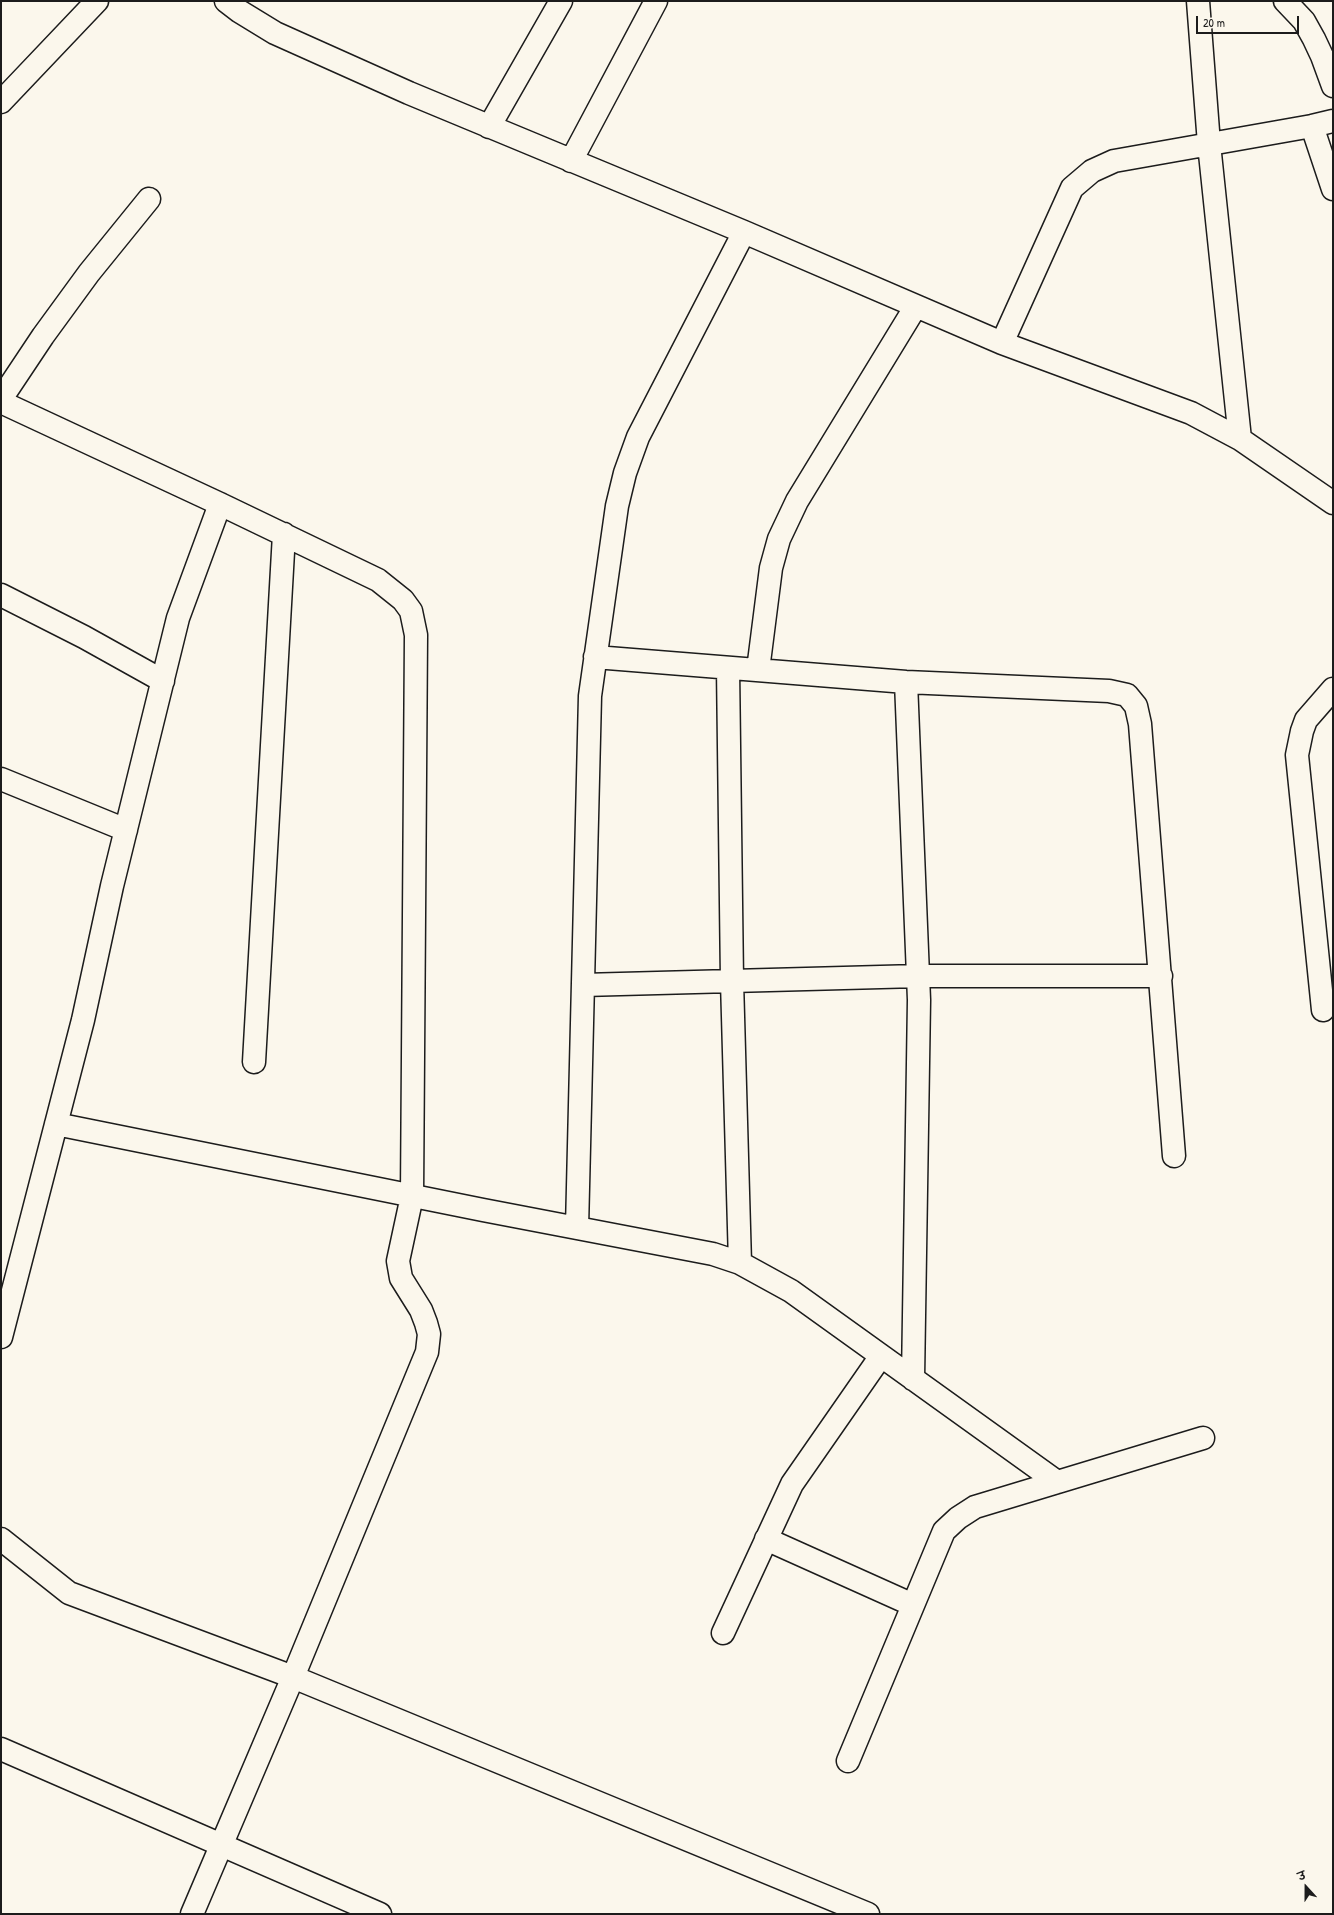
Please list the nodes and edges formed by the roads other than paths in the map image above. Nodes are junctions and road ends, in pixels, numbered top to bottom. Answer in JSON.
{"nodes":[{"id":1,"x":97,"y":1,"type":"edge"},
{"id":2,"x":226,"y":1,"type":"edge"},
{"id":3,"x":561,"y":1,"type":"edge"},
{"id":4,"x":656,"y":1,"type":"edge"},
{"id":5,"x":1198,"y":1,"type":"edge"},
{"id":6,"x":1285,"y":1,"type":"edge"},
{"id":7,"x":1333,"y":86,"type":"edge"},
{"id":8,"x":1,"y":102,"type":"edge"},
{"id":9,"x":1333,"y":121,"type":"edge"},
{"id":10,"x":1312,"y":126,"type":"junction"},
{"id":11,"x":489,"y":127,"type":"junction"},
{"id":12,"x":1209,"y":144,"type":"junction"},
{"id":13,"x":571,"y":161,"type":"junction"},
{"id":14,"x":1333,"y":189,"type":"edge"},
{"id":15,"x":149,"y":199,"type":"dead end"},
{"id":16,"x":744,"y":232,"type":"junction"},
{"id":17,"x":916,"y":306,"type":"junction"},
{"id":18,"x":1002,"y":343,"type":"junction"},
{"id":19,"x":1,"y":399,"type":"edge"},
{"id":20,"x":1,"y":402,"type":"edge"},
{"id":21,"x":1240,"y":439,"type":"junction"},
{"id":22,"x":1333,"y":503,"type":"edge"},
{"id":23,"x":220,"y":504,"type":"junction"},
{"id":24,"x":284,"y":534,"type":"junction"},
{"id":25,"x":1,"y":595,"type":"edge"},
{"id":26,"x":595,"y":658,"type":"junction"},
{"id":27,"x":728,"y":668,"type":"junction"},
{"id":28,"x":758,"y":670,"type":"junction"},
{"id":29,"x":163,"y":681,"type":"junction"},
{"id":30,"x":906,"y":682,"type":"junction"},
{"id":31,"x":1333,"y":689,"type":"edge"},
{"id":32,"x":1,"y":779,"type":"edge"},
{"id":33,"x":126,"y":830,"type":"junction"},
{"id":34,"x":918,"y":976,"type":"junction"},
{"id":35,"x":1161,"y":976,"type":"junction"},
{"id":36,"x":732,"y":981,"type":"junction"},
{"id":37,"x":583,"y":985,"type":"junction"},
{"id":38,"x":1323,"y":1010,"type":"dead end"},
{"id":39,"x":254,"y":1062,"type":"dead end"},
{"id":40,"x":56,"y":1124,"type":"junction"},
{"id":41,"x":1174,"y":1156,"type":"dead end"},
{"id":42,"x":412,"y":1196,"type":"junction"},
{"id":43,"x":577,"y":1228,"type":"junction"},
{"id":44,"x":740,"y":1263,"type":"junction"},
{"id":45,"x":1,"y":1337,"type":"edge"},
{"id":46,"x":881,"y":1356,"type":"junction"},
{"id":47,"x":913,"y":1378,"type":"junction"},
{"id":48,"x":1203,"y":1438,"type":"dead end"},
{"id":49,"x":1057,"y":1482,"type":"junction"},
{"id":50,"x":1,"y":1539,"type":"edge"},
{"id":51,"x":766,"y":1539,"type":"junction"},
{"id":52,"x":913,"y":1605,"type":"junction"},
{"id":53,"x":723,"y":1633,"type":"dead end"},
{"id":54,"x":293,"y":1677,"type":"junction"},
{"id":55,"x":1,"y":1749,"type":"edge"},
{"id":56,"x":848,"y":1761,"type":"dead end"},
{"id":57,"x":221,"y":1846,"type":"junction"},
{"id":58,"x":192,"y":1914,"type":"edge"},
{"id":59,"x":380,"y":1914,"type":"edge"},
{"id":60,"x":868,"y":1914,"type":"edge"}],
"edges":[{"from":1,"to":8,"type":"street"},
{"from":2,"to":11,"type":"street"},
{"from":3,"to":11,"type":"street"},
{"from":4,"to":13,"type":"street"},
{"from":5,"to":12,"type":"street"},
{"from":6,"to":7,"type":"street"},
{"from":9,"to":10,"type":"street"},
{"from":10,"to":12,"type":"street"},
{"from":10,"to":14,"type":"street"},
{"from":11,"to":13,"type":"street"},
{"from":12,"to":18,"type":"street"},
{"from":12,"to":21,"type":"street"},
{"from":13,"to":16,"type":"street"},
{"from":15,"to":19,"type":"street"},
{"from":16,"to":17,"type":"street"},
{"from":16,"to":26,"type":"street"},
{"from":17,"to":18,"type":"street"},
{"from":17,"to":28,"type":"street"},
{"from":18,"to":21,"type":"street"},
{"from":20,"to":23,"type":"street"},
{"from":21,"to":22,"type":"street"},
{"from":23,"to":24,"type":"street"},
{"from":23,"to":29,"type":"street"},
{"from":24,"to":39,"type":"street"},
{"from":24,"to":42,"type":"street"},
{"from":25,"to":29,"type":"street"},
{"from":26,"to":27,"type":"street"},
{"from":26,"to":37,"type":"street"},
{"from":27,"to":28,"type":"street"},
{"from":27,"to":36,"type":"street"},
{"from":28,"to":30,"type":"street"},
{"from":29,"to":33,"type":"street"},
{"from":30,"to":34,"type":"street"},
{"from":30,"to":35,"type":"street"},
{"from":31,"to":38,"type":"street"},
{"from":32,"to":33,"type":"street"},
{"from":33,"to":40,"type":"street"},
{"from":34,"to":35,"type":"street"},
{"from":34,"to":36,"type":"street"},
{"from":34,"to":47,"type":"street"},
{"from":35,"to":41,"type":"street"},
{"from":36,"to":37,"type":"street"},
{"from":36,"to":44,"type":"street"},
{"from":37,"to":43,"type":"street"},
{"from":40,"to":42,"type":"street"},
{"from":40,"to":45,"type":"street"},
{"from":42,"to":43,"type":"street"},
{"from":42,"to":54,"type":"street"},
{"from":43,"to":44,"type":"street"},
{"from":44,"to":46,"type":"street"},
{"from":46,"to":47,"type":"street"},
{"from":46,"to":51,"type":"street"},
{"from":47,"to":49,"type":"street"},
{"from":48,"to":49,"type":"street"},
{"from":49,"to":52,"type":"street"},
{"from":50,"to":54,"type":"street"},
{"from":51,"to":52,"type":"street"},
{"from":51,"to":53,"type":"street"},
{"from":52,"to":56,"type":"street"},
{"from":54,"to":57,"type":"street"},
{"from":54,"to":60,"type":"street"},
{"from":55,"to":57,"type":"street"},
{"from":57,"to":58,"type":"street"},
{"from":57,"to":59,"type":"street"}]}
